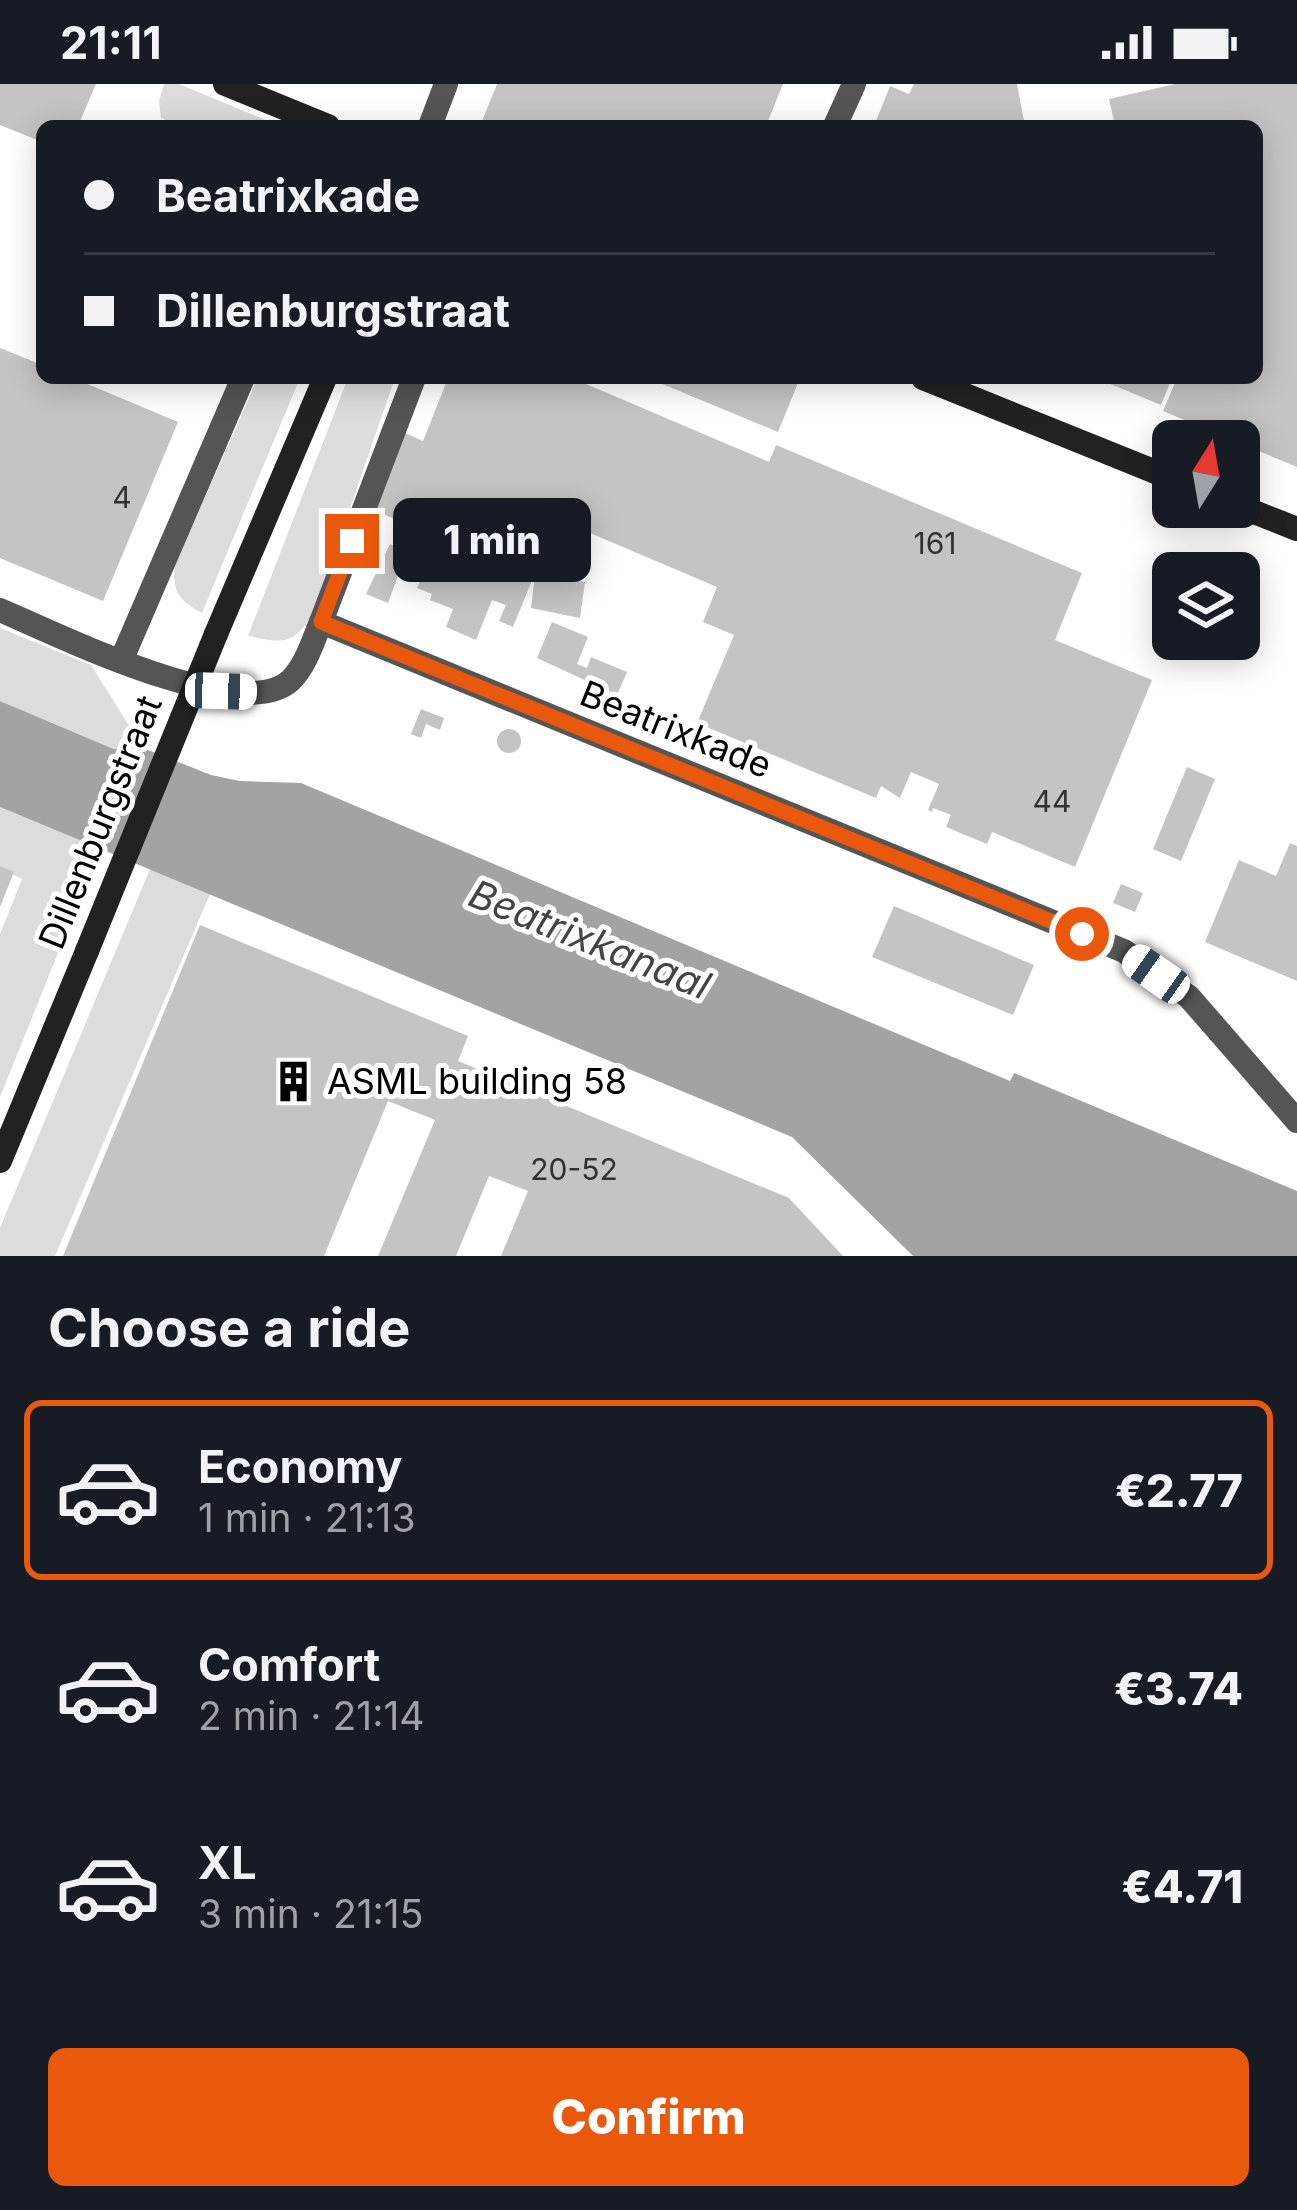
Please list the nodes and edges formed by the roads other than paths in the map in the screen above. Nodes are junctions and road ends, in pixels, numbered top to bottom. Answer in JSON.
{"nodes":[{"id":1,"x":225,"y":84,"type":"edge"},
{"id":2,"x":446,"y":84,"type":"edge"},
{"id":3,"x":854,"y":84,"type":"edge"},
{"id":4,"x":313,"y":120,"type":"edge"},
{"id":5,"x":432,"y":120,"type":"edge"},
{"id":6,"x":838,"y":120,"type":"edge"},
{"id":7,"x":240,"y":384,"type":"edge"},
{"id":8,"x":322,"y":384,"type":"edge"},
{"id":9,"x":412,"y":384,"type":"edge"},
{"id":10,"x":938,"y":384,"type":"edge"},
{"id":11,"x":1152,"y":471,"type":"edge"},
{"id":12,"x":1260,"y":514,"type":"edge"},
{"id":13,"x":1297,"y":529,"type":"edge"},
{"id":14,"x":0,"y":610,"type":"edge"},
{"id":15,"x":321,"y":622,"type":"junction"},
{"id":16,"x":121,"y":661,"type":"junction"},
{"id":17,"x":1297,"y":1121,"type":"edge"},
{"id":18,"x":0,"y":1161,"type":"edge"}],
"edges":[{"from":1,"to":4,"type":"street"},
{"from":2,"to":5,"type":"street"},
{"from":3,"to":6,"type":"street"},
{"from":7,"to":16,"type":"street","name":"Dillenburgstraat"},
{"from":8,"to":18,"type":"street","name":"Dillenburgstraat","bridge":true},
{"from":9,"to":15,"type":"street"},
{"from":10,"to":11,"type":"street"},
{"from":12,"to":13,"type":"street"},
{"from":14,"to":16,"type":"street"},
{"from":15,"to":16,"type":"street"},
{"from":15,"to":17,"type":"street","name":"Beatrixkade"}]}
